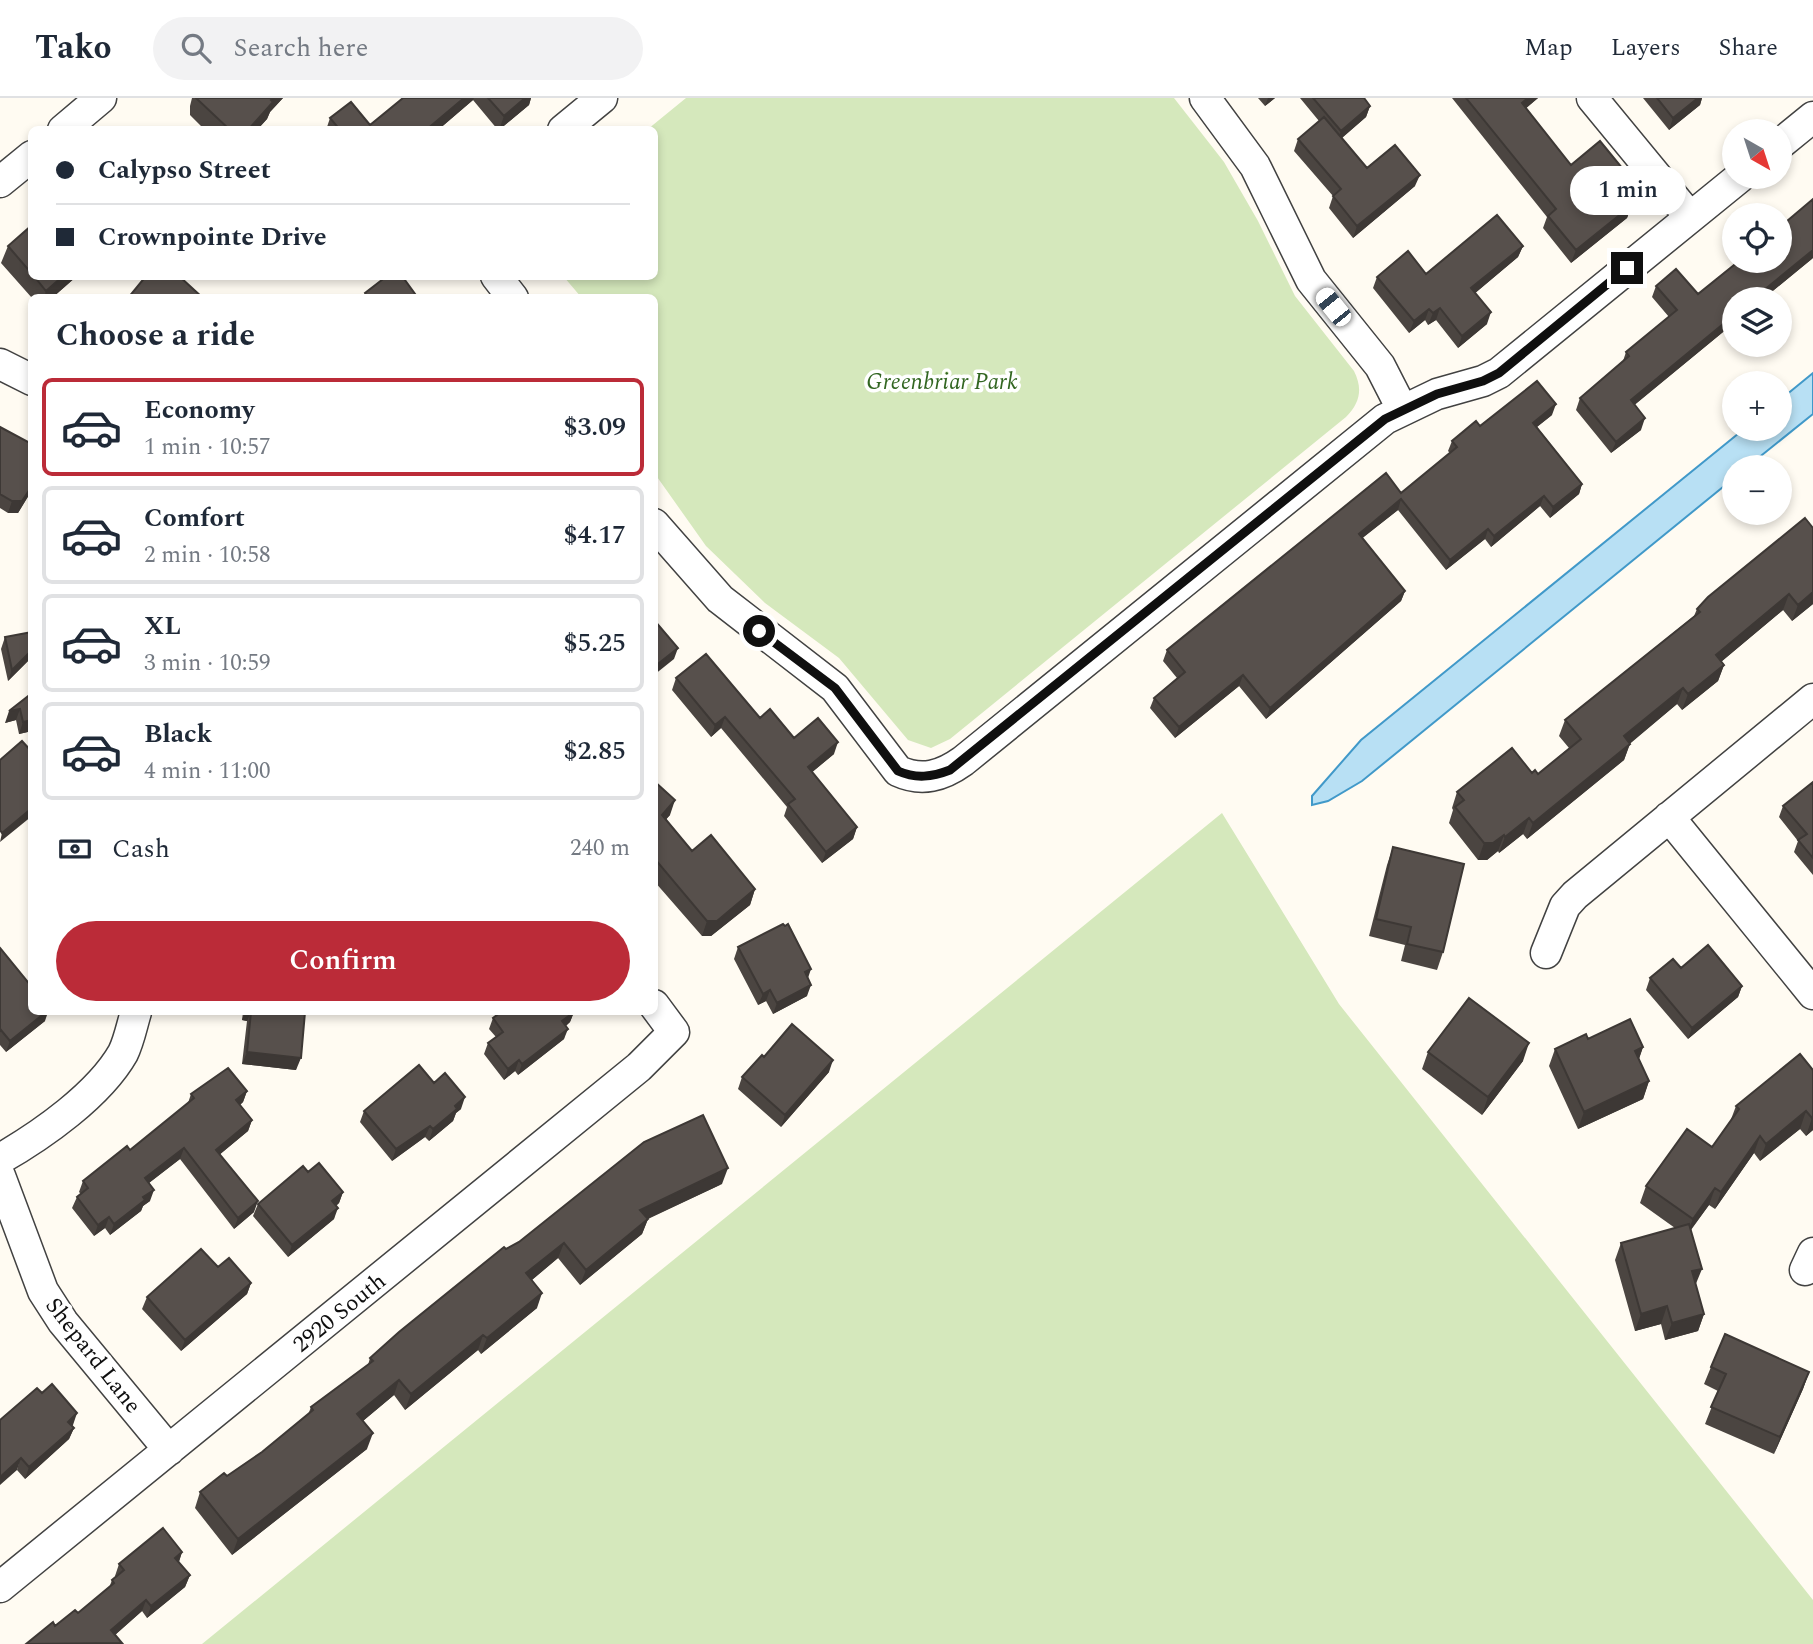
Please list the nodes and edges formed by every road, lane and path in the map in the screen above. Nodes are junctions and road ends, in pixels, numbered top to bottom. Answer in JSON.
{"nodes":[{"id":1,"x":101,"y":98,"type":"edge"},
{"id":2,"x":602,"y":98,"type":"edge"},
{"id":3,"x":1205,"y":98,"type":"edge"},
{"id":4,"x":1592,"y":98,"type":"edge"},
{"id":5,"x":1813,"y":117,"type":"edge"},
{"id":6,"x":68,"y":126,"type":"edge"},
{"id":7,"x":568,"y":126,"type":"edge"},
{"id":8,"x":1792,"y":134,"type":"edge"},
{"id":9,"x":28,"y":159,"type":"edge"},
{"id":10,"x":0,"y":182,"type":"edge"},
{"id":11,"x":1725,"y":189,"type":"edge"},
{"id":12,"x":1689,"y":218,"type":"junction"},
{"id":13,"x":499,"y":280,"type":"edge"},
{"id":14,"x":510,"y":294,"type":"edge"},
{"id":15,"x":0,"y":364,"type":"edge"},
{"id":16,"x":28,"y":378,"type":"edge"},
{"id":17,"x":1402,"y":409,"type":"junction"},
{"id":18,"x":658,"y":529,"type":"edge"},
{"id":19,"x":1813,"y":699,"type":"edge"},
{"id":20,"x":1669,"y":817,"type":"junction"},
{"id":21,"x":1546,"y":953,"type":"dead end"},
{"id":22,"x":1813,"y":994,"type":"edge"},
{"id":23,"x":658,"y":1010,"type":"edge"},
{"id":24,"x":135,"y":1015,"type":"edge"},
{"id":25,"x":0,"y":1159,"type":"edge"},
{"id":26,"x":0,"y":1176,"type":"edge"},
{"id":27,"x":169,"y":1450,"type":"junction"},
{"id":28,"x":0,"y":1587,"type":"edge"}],
"edges":[{"from":1,"to":6,"type":"street"},
{"from":2,"to":7,"type":"street"},
{"from":3,"to":17,"type":"street"},
{"from":4,"to":12,"type":"street"},
{"from":5,"to":8,"type":"street"},
{"from":9,"to":10,"type":"street"},
{"from":11,"to":12,"type":"street"},
{"from":12,"to":17,"type":"street"},
{"from":13,"to":14,"type":"street"},
{"from":15,"to":16,"type":"street"},
{"from":17,"to":18,"type":"street"},
{"from":19,"to":20,"type":"street"},
{"from":20,"to":21,"type":"street"},
{"from":20,"to":22,"type":"street"},
{"from":23,"to":27,"type":"street","name":"2920 South"},
{"from":24,"to":25,"type":"street"},
{"from":26,"to":27,"type":"street","name":"Shepard Lane"},
{"from":27,"to":28,"type":"street","name":"2920 South"}]}
